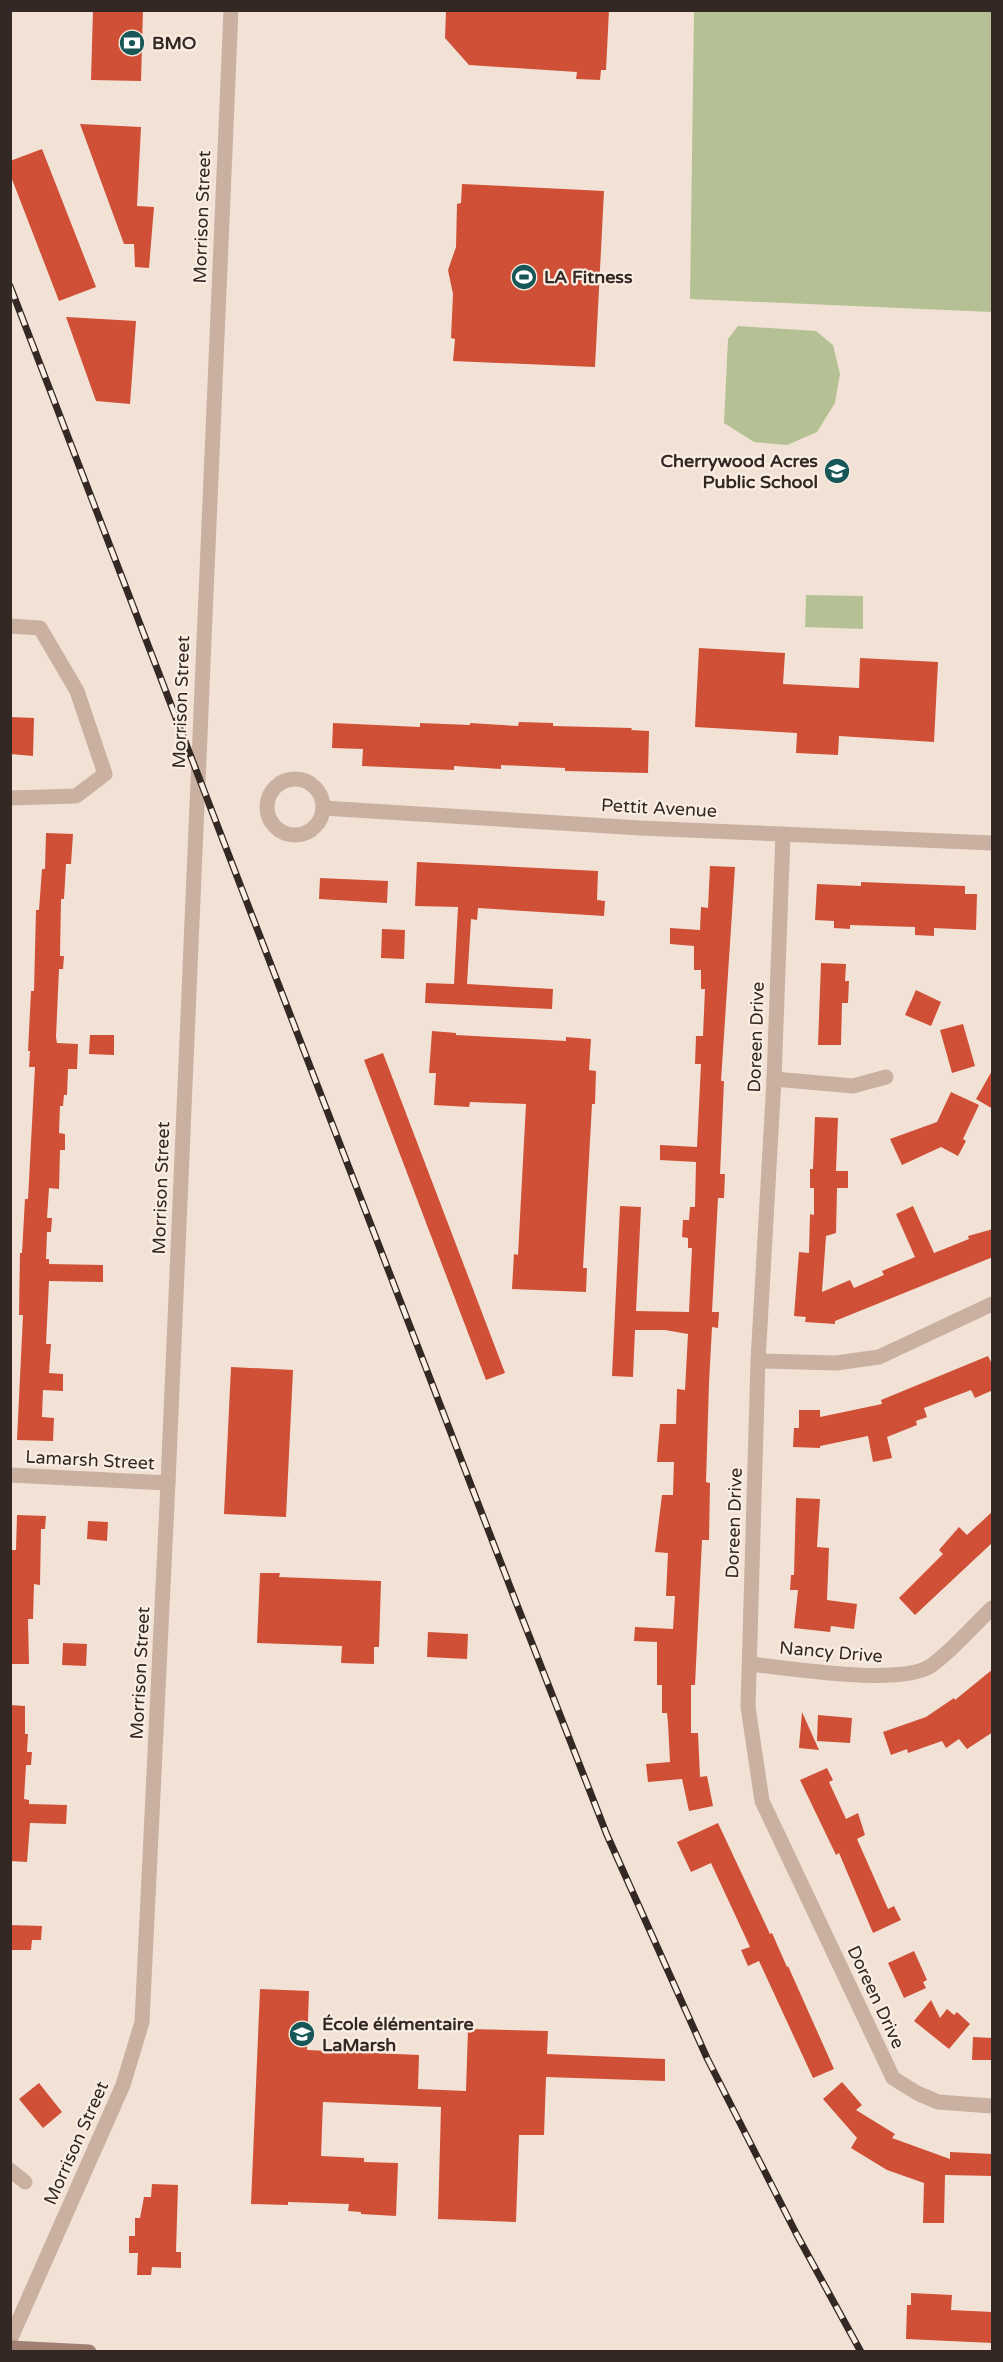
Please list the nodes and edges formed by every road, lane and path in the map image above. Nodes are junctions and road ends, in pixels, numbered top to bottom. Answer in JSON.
{"nodes":[{"id":1,"x":231,"y":10,"type":"edge"},
{"id":2,"x":10,"y":626,"type":"edge"},
{"id":3,"x":10,"y":798,"type":"edge"},
{"id":4,"x":323,"y":808,"type":"dead end"},
{"id":5,"x":783,"y":834,"type":"junction"},
{"id":6,"x":993,"y":843,"type":"edge"},
{"id":7,"x":886,"y":1077,"type":"dead end"},
{"id":8,"x":774,"y":1079,"type":"junction"},
{"id":9,"x":993,"y":1304,"type":"edge"},
{"id":10,"x":759,"y":1361,"type":"junction"},
{"id":11,"x":10,"y":1475,"type":"edge"},
{"id":12,"x":168,"y":1483,"type":"junction"},
{"id":13,"x":993,"y":1608,"type":"edge"},
{"id":14,"x":750,"y":1664,"type":"junction"},
{"id":15,"x":993,"y":2106,"type":"edge"},
{"id":16,"x":10,"y":2170,"type":"edge"},
{"id":17,"x":25,"y":2182,"type":"dead end"},
{"id":18,"x":10,"y":2340,"type":"edge"},
{"id":19,"x":10,"y":2348,"type":"edge"},
{"id":20,"x":89,"y":2352,"type":"edge"}],
"edges":[{"from":1,"to":12,"type":"street","name":"Morrison Street"},
{"from":2,"to":3,"type":"street"},
{"from":4,"to":5,"type":"street","name":"Pettit Avenue"},
{"from":5,"to":6,"type":"street","name":"Pettit Avenue"},
{"from":5,"to":8,"type":"street","name":"Doreen Drive"},
{"from":7,"to":8,"type":"street"},
{"from":8,"to":10,"type":"street","name":"Doreen Drive"},
{"from":9,"to":10,"type":"street"},
{"from":10,"to":14,"type":"street","name":"Doreen Drive"},
{"from":11,"to":12,"type":"street","name":"Lamarsh Street"},
{"from":12,"to":18,"type":"street","name":"Morrison Street"},
{"from":13,"to":14,"type":"street","name":"Nancy Drive"},
{"from":14,"to":15,"type":"street","name":"Doreen Drive"},
{"from":16,"to":17,"type":"street"},
{"from":19,"to":20,"type":"main road"}]}
